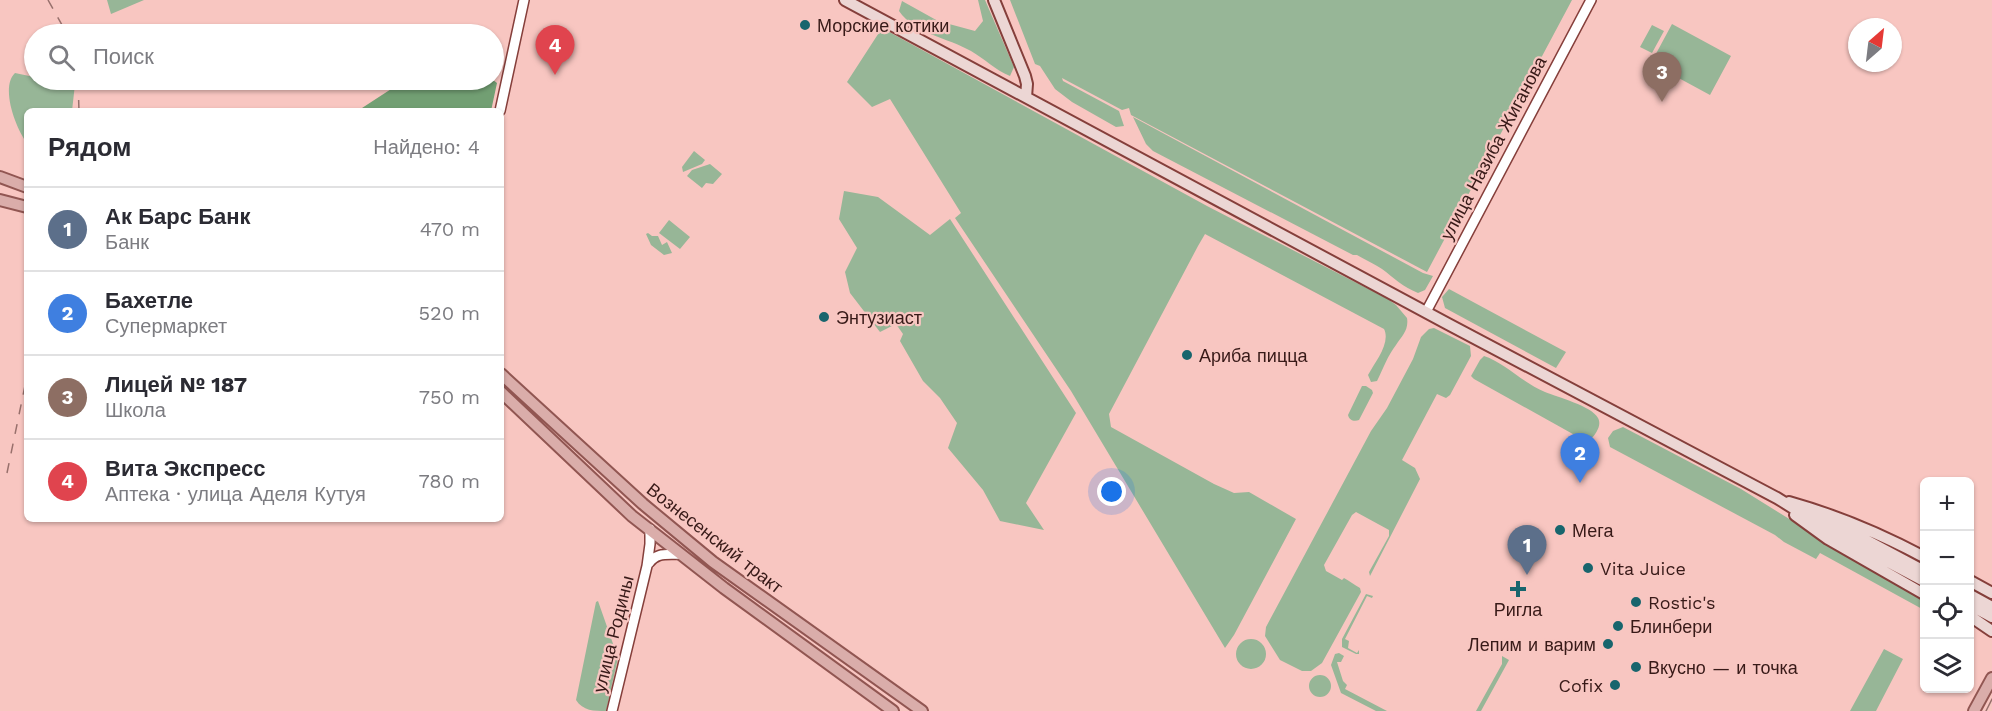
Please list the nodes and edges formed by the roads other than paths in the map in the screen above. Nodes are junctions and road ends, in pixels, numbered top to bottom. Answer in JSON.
{"nodes":[{"id":1,"x":524,"y":0,"type":"edge"},
{"id":2,"x":845,"y":0,"type":"edge"},
{"id":3,"x":994,"y":0,"type":"edge"},
{"id":4,"x":1591,"y":0,"type":"edge"},
{"id":5,"x":1026,"y":97,"type":"junction"},
{"id":6,"x":501,"y":108,"type":"edge"},
{"id":7,"x":0,"y":177,"type":"edge"},
{"id":8,"x":24,"y":186,"type":"edge"},
{"id":9,"x":0,"y":200,"type":"edge"},
{"id":10,"x":24,"y":206,"type":"edge"},
{"id":11,"x":1426,"y":312,"type":"junction"},
{"id":12,"x":504,"y":377,"type":"edge"},
{"id":13,"x":504,"y":395,"type":"edge"},
{"id":14,"x":1777,"y":498,"type":"junction"},
{"id":15,"x":650,"y":529,"type":"junction"},
{"id":16,"x":680,"y":554,"type":"junction"},
{"id":17,"x":1920,"y":555,"type":"edge"},
{"id":18,"x":647,"y":566,"type":"junction"},
{"id":19,"x":1920,"y":569,"type":"edge"},
{"id":20,"x":1920,"y":579,"type":"edge"},
{"id":21,"x":1974,"y":583,"type":"edge"},
{"id":22,"x":1990,"y":591,"type":"edge"},
{"id":23,"x":1920,"y":592,"type":"edge"},
{"id":24,"x":1974,"y":597,"type":"edge"},
{"id":25,"x":1974,"y":607,"type":"edge"},
{"id":26,"x":1992,"y":607,"type":"edge"},
{"id":27,"x":1992,"y":617,"type":"edge"},
{"id":28,"x":1974,"y":618,"type":"edge"},
{"id":29,"x":1992,"y":631,"type":"edge"},
{"id":30,"x":1992,"y":678,"type":"edge"},
{"id":31,"x":612,"y":711,"type":"edge"},
{"id":32,"x":893,"y":711,"type":"edge"},
{"id":33,"x":922,"y":711,"type":"edge"},
{"id":34,"x":1974,"y":711,"type":"edge"}],
"edges":[{"from":1,"to":6,"type":"street"},
{"from":2,"to":5,"type":"main road"},
{"from":3,"to":5,"type":"main road"},
{"from":4,"to":11,"type":"street","name":"улица Назиба Жиганова"},
{"from":5,"to":11,"type":"main road"},
{"from":7,"to":8,"type":"main road"},
{"from":9,"to":10,"type":"main road"},
{"from":11,"to":14,"type":"main road"},
{"from":12,"to":33,"type":"main road","name":"Вознесенский тракт"},
{"from":13,"to":15,"type":"main road","name":"Вознесенский тракт"},
{"from":14,"to":17,"type":"main road"},
{"from":14,"to":19,"type":"main road"},
{"from":14,"to":20,"type":"main road"},
{"from":14,"to":23,"type":"main road"},
{"from":15,"to":16,"type":"main road","name":"Вознесенский тракт"},
{"from":15,"to":18,"type":"street","name":"улица Родины"},
{"from":16,"to":18,"type":"street","name":"улица Родины"},
{"from":16,"to":32,"type":"main road","name":"Вознесенский тракт"},
{"from":18,"to":31,"type":"street","name":"улица Родины"},
{"from":21,"to":22,"type":"main road"},
{"from":24,"to":26,"type":"main road"},
{"from":25,"to":27,"type":"main road"},
{"from":28,"to":29,"type":"main road"},
{"from":30,"to":34,"type":"main road"}]}
